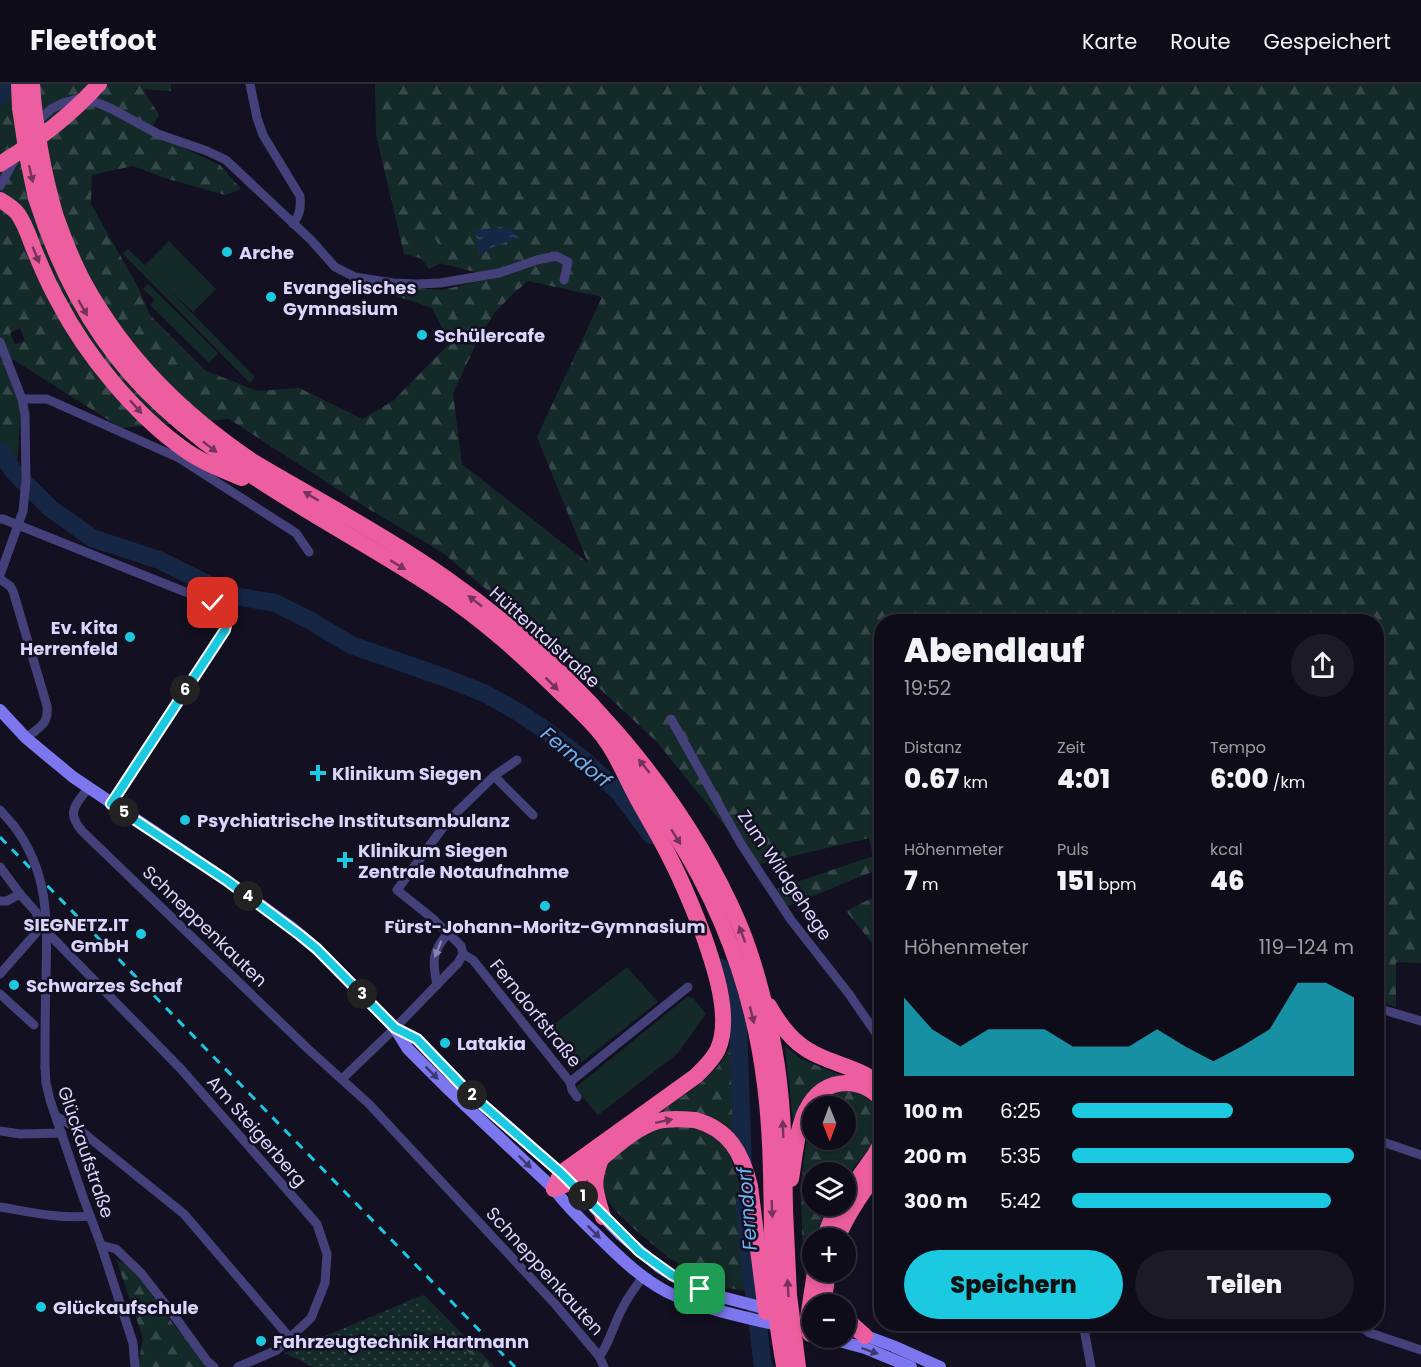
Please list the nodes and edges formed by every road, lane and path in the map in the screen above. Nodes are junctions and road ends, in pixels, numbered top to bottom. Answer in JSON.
{"nodes":[{"id":1,"x":19,"y":84,"type":"edge"},
{"id":2,"x":32,"y":84,"type":"edge"},
{"id":3,"x":91,"y":84,"type":"edge"},
{"id":4,"x":99,"y":84,"type":"edge"},
{"id":5,"x":250,"y":84,"type":"edge"},
{"id":6,"x":0,"y":155,"type":"edge"},
{"id":7,"x":0,"y":164,"type":"edge"},
{"id":8,"x":0,"y":186,"type":"edge"},
{"id":9,"x":4,"y":202,"type":"edge"},
{"id":10,"x":48,"y":215,"type":"junction"},
{"id":11,"x":293,"y":224,"type":"junction"},
{"id":12,"x":564,"y":280,"type":"dead end"},
{"id":13,"x":0,"y":342,"type":"edge"},
{"id":14,"x":22,"y":399,"type":"junction"},
{"id":15,"x":269,"y":488,"type":"junction"},
{"id":16,"x":0,"y":519,"type":"edge"},
{"id":17,"x":19,"y":525,"type":"junction"},
{"id":18,"x":309,"y":552,"type":"dead end"},
{"id":19,"x":0,"y":577,"type":"edge"},
{"id":20,"x":0,"y":710,"type":"edge"},
{"id":21,"x":671,"y":719,"type":"dead end"},
{"id":22,"x":26,"y":738,"type":"junction"},
{"id":23,"x":605,"y":739,"type":"junction"},
{"id":24,"x":518,"y":760,"type":"dead end"},
{"id":25,"x":494,"y":777,"type":"junction"},
{"id":26,"x":88,"y":788,"type":"junction"},
{"id":27,"x":111,"y":804,"type":"junction"},
{"id":28,"x":0,"y":810,"type":"edge"},
{"id":29,"x":533,"y":815,"type":"dead end"},
{"id":30,"x":0,"y":867,"type":"edge"},
{"id":31,"x":20,"y":894,"type":"junction"},
{"id":32,"x":0,"y":901,"type":"edge"},
{"id":33,"x":40,"y":926,"type":"junction"},
{"id":34,"x":448,"y":933,"type":"junction"},
{"id":35,"x":463,"y":954,"type":"junction"},
{"id":36,"x":0,"y":974,"type":"edge"},
{"id":37,"x":437,"y":985,"type":"junction"},
{"id":38,"x":688,"y":987,"type":"dead end"},
{"id":39,"x":760,"y":990,"type":"junction"},
{"id":40,"x":0,"y":994,"type":"edge"},
{"id":41,"x":1384,"y":1010,"type":"edge"},
{"id":42,"x":1421,"y":1021,"type":"edge"},
{"id":43,"x":34,"y":1025,"type":"dead end"},
{"id":44,"x":395,"y":1028,"type":"junction"},
{"id":45,"x":874,"y":1030,"type":"edge"},
{"id":46,"x":342,"y":1079,"type":"junction"},
{"id":47,"x":874,"y":1081,"type":"edge"},
{"id":48,"x":570,"y":1082,"type":"junction"},
{"id":49,"x":874,"y":1092,"type":"edge"},
{"id":50,"x":577,"y":1097,"type":"dead end"},
{"id":51,"x":56,"y":1116,"type":"junction"},
{"id":52,"x":0,"y":1131,"type":"edge"},
{"id":53,"x":62,"y":1133,"type":"junction"},
{"id":54,"x":1384,"y":1142,"type":"edge"},
{"id":55,"x":1421,"y":1155,"type":"edge"},
{"id":56,"x":874,"y":1156,"type":"edge"},
{"id":57,"x":602,"y":1158,"type":"junction"},
{"id":58,"x":874,"y":1177,"type":"edge"},
{"id":59,"x":565,"y":1178,"type":"junction"},
{"id":60,"x":856,"y":1181,"type":"edge"},
{"id":61,"x":554,"y":1189,"type":"junction"},
{"id":62,"x":0,"y":1207,"type":"edge"},
{"id":63,"x":785,"y":1209,"type":"junction"},
{"id":64,"x":90,"y":1216,"type":"junction"},
{"id":65,"x":603,"y":1217,"type":"junction"},
{"id":66,"x":842,"y":1228,"type":"edge"},
{"id":67,"x":101,"y":1245,"type":"junction"},
{"id":68,"x":643,"y":1276,"type":"junction"},
{"id":69,"x":802,"y":1323,"type":"edge"},
{"id":70,"x":802,"y":1327,"type":"edge"},
{"id":71,"x":856,"y":1328,"type":"edge"},
{"id":72,"x":1084,"y":1331,"type":"edge"},
{"id":73,"x":1367,"y":1331,"type":"edge"},
{"id":74,"x":856,"y":1333,"type":"edge"},
{"id":75,"x":865,"y":1336,"type":"junction"},
{"id":76,"x":290,"y":1338,"type":"junction"},
{"id":77,"x":856,"y":1346,"type":"edge"},
{"id":78,"x":1421,"y":1350,"type":"edge"},
{"id":79,"x":599,"y":1356,"type":"junction"},
{"id":80,"x":135,"y":1367,"type":"edge"},
{"id":81,"x":214,"y":1367,"type":"edge"},
{"id":82,"x":238,"y":1367,"type":"edge"},
{"id":83,"x":604,"y":1367,"type":"edge"},
{"id":84,"x":788,"y":1367,"type":"edge"},
{"id":85,"x":911,"y":1367,"type":"edge"},
{"id":86,"x":940,"y":1367,"type":"edge"},
{"id":87,"x":1091,"y":1367,"type":"edge"}],
"edges":[{"from":1,"to":10,"type":"highway","name":"Hüttentalstraße","one_way":true,"bridge":true},
{"from":2,"to":10,"type":"highway","name":"Hüttentalstraße","bridge":true},
{"from":3,"to":6,"type":"highway","bridge":true},
{"from":4,"to":7,"type":"highway","bridge":true},
{"from":5,"to":11,"type":"street"},
{"from":8,"to":11,"type":"street"},
{"from":9,"to":15,"type":"highway","one_way":true},
{"from":10,"to":15,"type":"highway","name":"Hüttentalstraße","one_way":true},
{"from":39,"to":10,"type":"highway","name":"Hüttentalstraße","one_way":true},
{"from":11,"to":12,"type":"street"},
{"from":13,"to":14,"type":"street"},
{"from":14,"to":17,"type":"street"},
{"from":14,"to":18,"type":"street"},
{"from":15,"to":23,"type":"highway","name":"Hüttentalstraße","one_way":true},
{"from":16,"to":17,"type":"street"},
{"from":17,"to":19,"type":"street"},
{"from":17,"to":27,"type":"street"},
{"from":19,"to":22,"type":"street"},
{"from":20,"to":22,"type":"main road"},
{"from":21,"to":45,"type":"street","name":"Zum Wildgehege"},
{"from":22,"to":26,"type":"main road"},
{"from":23,"to":59,"type":"highway","bridge":true},
{"from":23,"to":84,"type":"highway","name":"Hüttentalstraße","one_way":true,"bridge":true},
{"from":24,"to":25,"type":"street"},
{"from":25,"to":29,"type":"street"},
{"from":25,"to":34,"type":"street","name":"Ferndorfstraße"},
{"from":26,"to":27,"type":"main road"},
{"from":26,"to":46,"type":"street","name":"Schneppenkauten"},
{"from":27,"to":44,"type":"main road"},
{"from":28,"to":51,"type":"street","name":"Glückaufstraße","bridge":true},
{"from":30,"to":31,"type":"street","name":"Am Steigerberg"},
{"from":31,"to":32,"type":"street"},
{"from":31,"to":33,"type":"street","name":"Am Steigerberg"},
{"from":33,"to":36,"type":"street"},
{"from":33,"to":76,"type":"street","name":"Am Steigerberg"},
{"from":34,"to":35,"type":"street","name":"Ferndorfstraße"},
{"from":34,"to":37,"type":"street","one_way":true},
{"from":35,"to":37,"type":"street","name":"Ferndorfstraße"},
{"from":35,"to":48,"type":"street","name":"Ferndorfstraße"},
{"from":37,"to":44,"type":"street","name":"Ferndorfstraße"},
{"from":38,"to":48,"type":"street"},
{"from":39,"to":47,"type":"highway"},
{"from":63,"to":39,"type":"highway","name":"Hüttentalstraße","one_way":true},
{"from":40,"to":43,"type":"street"},
{"from":41,"to":42,"type":"street"},
{"from":44,"to":46,"type":"street"},
{"from":44,"to":59,"type":"main road"},
{"from":44,"to":61,"type":"main road","one_way":true},
{"from":46,"to":79,"type":"street","name":"Schneppenkauten"},
{"from":48,"to":50,"type":"street","name":"Ferndorfstraße"},
{"from":49,"to":63,"type":"highway"},
{"from":51,"to":53,"type":"street","name":"Glückaufstraße"},
{"from":51,"to":76,"type":"street"},
{"from":52,"to":53,"type":"street"},
{"from":53,"to":64,"type":"street","name":"Glückaufstraße"},
{"from":54,"to":55,"type":"street"},
{"from":56,"to":60,"type":"highway"},
{"from":57,"to":59,"type":"highway"},
{"from":57,"to":65,"type":"highway"},
{"from":57,"to":84,"type":"highway","one_way":true,"bridge":true},
{"from":58,"to":66,"type":"highway"},
{"from":59,"to":61,"type":"highway"},
{"from":59,"to":65,"type":"main road"},
{"from":61,"to":68,"type":"main road","one_way":true},
{"from":62,"to":64,"type":"street"},
{"from":84,"to":63,"type":"highway","name":"Hüttentalstraße","one_way":true,"bridge":true},
{"from":64,"to":67,"type":"street","name":"Glückaufstraße"},
{"from":65,"to":69,"type":"main road","bridge":true},
{"from":67,"to":80,"type":"street","name":"Glückaufstraße"},
{"from":67,"to":81,"type":"street"},
{"from":68,"to":70,"type":"main road"},
{"from":68,"to":79,"type":"street","name":"Schneppenkauten"},
{"from":71,"to":75,"type":"highway"},
{"from":72,"to":87,"type":"street"},
{"from":73,"to":78,"type":"street"},
{"from":74,"to":75,"type":"main road"},
{"from":75,"to":86,"type":"main road"},
{"from":76,"to":82,"type":"street","name":"Am Steigerberg"},
{"from":77,"to":85,"type":"main road","one_way":true},
{"from":79,"to":83,"type":"street","name":"Schneppenkauten"}]}
